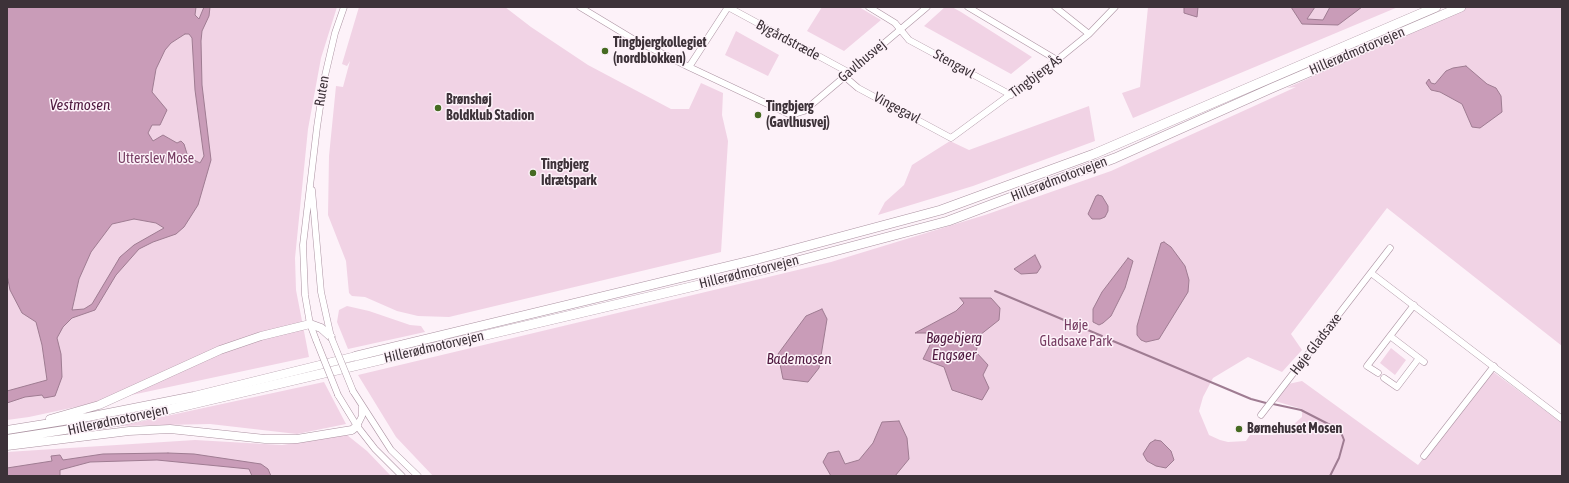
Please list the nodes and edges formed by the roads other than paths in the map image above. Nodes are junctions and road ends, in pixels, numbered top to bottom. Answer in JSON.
{"nodes":[{"id":1,"x":344,"y":7,"type":"edge"},
{"id":2,"x":580,"y":7,"type":"edge"},
{"id":3,"x":728,"y":7,"type":"edge"},
{"id":4,"x":869,"y":7,"type":"edge"},
{"id":5,"x":927,"y":7,"type":"edge"},
{"id":6,"x":968,"y":7,"type":"edge"},
{"id":7,"x":1055,"y":7,"type":"edge"},
{"id":8,"x":1115,"y":7,"type":"edge"},
{"id":9,"x":1436,"y":7,"type":"edge"},
{"id":10,"x":1461,"y":7,"type":"edge"},
{"id":11,"x":900,"y":29,"type":"junction"},
{"id":12,"x":1089,"y":34,"type":"junction"},
{"id":13,"x":1057,"y":60,"type":"junction"},
{"id":14,"x":689,"y":67,"type":"junction"},
{"id":15,"x":846,"y":74,"type":"junction"},
{"id":16,"x":1011,"y":95,"type":"junction"},
{"id":17,"x":951,"y":138,"type":"joint"},
{"id":18,"x":311,"y":176,"type":"junction"},
{"id":19,"x":1390,"y":248,"type":"dead end"},
{"id":20,"x":1371,"y":273,"type":"junction"},
{"id":21,"x":1414,"y":305,"type":"junction"},
{"id":22,"x":310,"y":324,"type":"junction"},
{"id":23,"x":1390,"y":336,"type":"junction"},
{"id":24,"x":331,"y":337,"type":"junction"},
{"id":25,"x":356,"y":356,"type":"joint"},
{"id":26,"x":1419,"y":358,"type":"junction"},
{"id":27,"x":1424,"y":362,"type":"dead end"},
{"id":28,"x":1494,"y":366,"type":"junction"},
{"id":29,"x":1378,"y":373,"type":"dead end"},
{"id":30,"x":1384,"y":378,"type":"dead end"},
{"id":31,"x":362,"y":407,"type":"junction"},
{"id":32,"x":1261,"y":415,"type":"dead end"},
{"id":33,"x":1562,"y":419,"type":"edge"},
{"id":34,"x":116,"y":422,"type":"joint"},
{"id":35,"x":357,"y":426,"type":"junction"},
{"id":36,"x":17,"y":428,"type":"junction"},
{"id":37,"x":7,"y":430,"type":"edge"},
{"id":38,"x":7,"y":439,"type":"edge"},
{"id":39,"x":7,"y":446,"type":"edge"},
{"id":40,"x":1424,"y":456,"type":"dead end"},
{"id":41,"x":402,"y":476,"type":"edge"},
{"id":42,"x":418,"y":476,"type":"edge"}],
"edges":[{"from":1,"to":18,"type":"street","name":"Ruten"},
{"from":2,"to":14,"type":"street"},
{"from":3,"to":14,"type":"street"},
{"from":3,"to":15,"type":"street","name":"Bygårdstræde"},
{"from":4,"to":11,"type":"street","name":"Stengavl"},
{"from":5,"to":11,"type":"street","name":"Gavlhusvej"},
{"from":6,"to":13,"type":"street"},
{"from":7,"to":12,"type":"street"},
{"from":8,"to":12,"type":"street","name":"Tingbjerg Ås"},
{"from":9,"to":25,"type":"highway","name":"Hillerødmotorvejen"},
{"from":10,"to":34,"type":"highway","name":"Hillerødmotorvejen"},
{"from":11,"to":15,"type":"street","name":"Gavlhusvej"},
{"from":11,"to":16,"type":"street","name":"Stengavl"},
{"from":12,"to":13,"type":"street","name":"Tingbjerg Ås"},
{"from":13,"to":16,"type":"street","name":"Tingbjerg Ås"},
{"from":14,"to":15,"type":"street","name":"Gavlhusvej"},
{"from":15,"to":17,"type":"street","name":"Vingegavl"},
{"from":16,"to":17,"type":"street","name":"Tingbjerg Ås"},
{"from":18,"to":22,"type":"street","name":"Ruten"},
{"from":18,"to":24,"type":"street","name":"Ruten"},
{"from":19,"to":20,"type":"street","name":"Høje Gladsaxe"},
{"from":20,"to":21,"type":"street"},
{"from":20,"to":32,"type":"street","name":"Høje Gladsaxe"},
{"from":21,"to":23,"type":"street"},
{"from":21,"to":28,"type":"street"},
{"from":22,"to":24,"type":"main road"},
{"from":22,"to":35,"type":"street","name":"Ruten","bridge":true},
{"from":22,"to":36,"type":"main road"},
{"from":23,"to":26,"type":"street"},
{"from":23,"to":29,"type":"street"},
{"from":24,"to":31,"type":"street","name":"Ruten","bridge":true},
{"from":25,"to":36,"type":"main road","name":"Hillerødmotorvejen"},
{"from":26,"to":27,"type":"street"},
{"from":26,"to":30,"type":"street"},
{"from":28,"to":33,"type":"street"},
{"from":28,"to":40,"type":"street"},
{"from":31,"to":35,"type":"street"},
{"from":31,"to":42,"type":"street","name":"Ruten"},
{"from":34,"to":38,"type":"main road","name":"Hillerødmotorvejen"},
{"from":35,"to":39,"type":"main road"},
{"from":35,"to":41,"type":"street","name":"Ruten"},
{"from":36,"to":37,"type":"main road","name":"Hillerødmotorvejen"}]}
